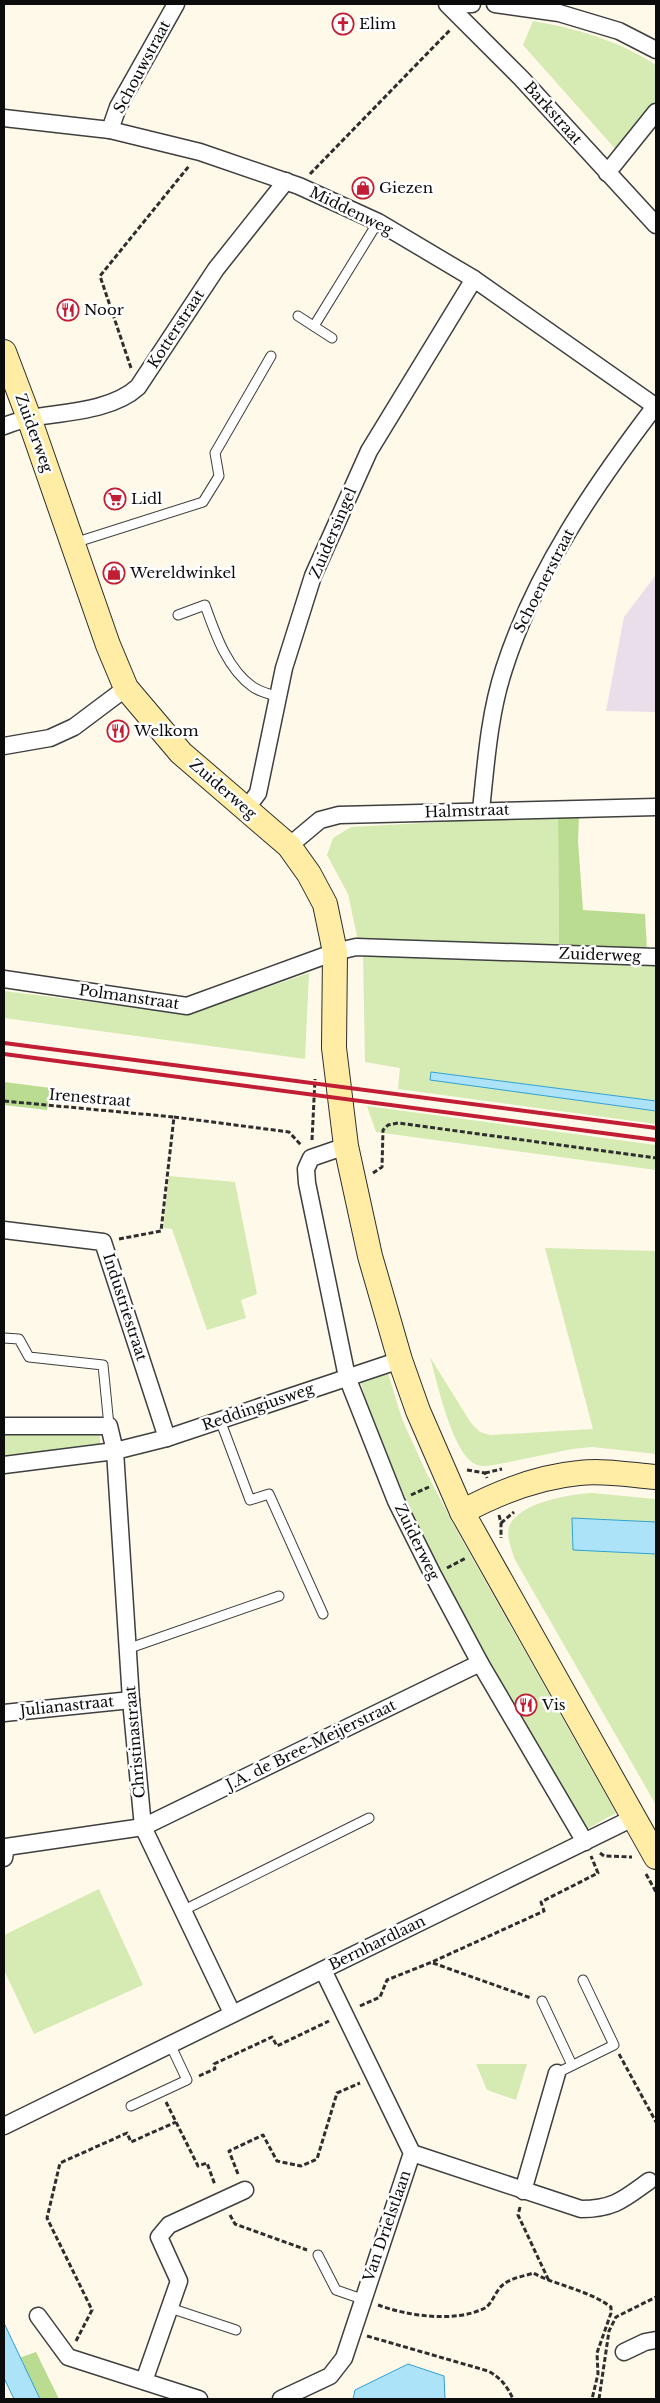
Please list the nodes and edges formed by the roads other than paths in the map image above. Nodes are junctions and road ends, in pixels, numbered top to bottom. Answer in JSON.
{"nodes":[{"id":1,"x":176,"y":4,"type":"edge"},
{"id":2,"x":449,"y":4,"type":"edge"},
{"id":3,"x":495,"y":4,"type":"edge"},
{"id":4,"x":467,"y":10,"type":"edge"},
{"id":5,"x":656,"y":50,"type":"edge"},
{"id":6,"x":656,"y":112,"type":"edge"},
{"id":7,"x":4,"y":118,"type":"edge"},
{"id":8,"x":110,"y":130,"type":"junction"},
{"id":9,"x":608,"y":174,"type":"junction"},
{"id":10,"x":293,"y":183,"type":"junction"},
{"id":11,"x":378,"y":222,"type":"junction"},
{"id":12,"x":656,"y":225,"type":"edge"},
{"id":13,"x":474,"y":279,"type":"junction"},
{"id":14,"x":298,"y":316,"type":"dead end"},
{"id":15,"x":314,"y":326,"type":"junction"},
{"id":16,"x":332,"y":338,"type":"dead end"},
{"id":17,"x":4,"y":352,"type":"edge"},
{"id":18,"x":270,"y":356,"type":"dead end"},
{"id":19,"x":656,"y":405,"type":"edge"},
{"id":20,"x":29,"y":418,"type":"junction"},
{"id":21,"x":4,"y":426,"type":"edge"},
{"id":22,"x":72,"y":543,"type":"junction"},
{"id":23,"x":178,"y":615,"type":"dead end"},
{"id":24,"x":126,"y":688,"type":"junction"},
{"id":25,"x":278,"y":697,"type":"junction"},
{"id":26,"x":4,"y":746,"type":"edge"},
{"id":27,"x":656,"y":807,"type":"edge"},
{"id":28,"x":246,"y":809,"type":"junction"},
{"id":29,"x":481,"y":810,"type":"junction"},
{"id":30,"x":289,"y":846,"type":"junction"},
{"id":31,"x":335,"y":952,"type":"junction"},
{"id":32,"x":656,"y":957,"type":"edge"},
{"id":33,"x":4,"y":979,"type":"edge"},
{"id":34,"x":346,"y":1146,"type":"junction"},
{"id":35,"x":4,"y":1230,"type":"edge"},
{"id":36,"x":4,"y":1338,"type":"edge"},
{"id":37,"x":400,"y":1360,"type":"junction"},
{"id":38,"x":347,"y":1377,"type":"junction"},
{"id":39,"x":220,"y":1420,"type":"junction"},
{"id":40,"x":4,"y":1426,"type":"edge"},
{"id":41,"x":109,"y":1426,"type":"junction"},
{"id":42,"x":167,"y":1438,"type":"junction"},
{"id":43,"x":115,"y":1451,"type":"junction"},
{"id":44,"x":4,"y":1465,"type":"edge"},
{"id":45,"x":656,"y":1477,"type":"edge"},
{"id":46,"x":462,"y":1512,"type":"junction"},
{"id":47,"x":279,"y":1596,"type":"dead end"},
{"id":48,"x":324,"y":1614,"type":"dead end"},
{"id":49,"x":127,"y":1649,"type":"junction"},
{"id":50,"x":480,"y":1663,"type":"junction"},
{"id":51,"x":131,"y":1700,"type":"junction"},
{"id":52,"x":4,"y":1713,"type":"edge"},
{"id":53,"x":369,"y":1818,"type":"dead end"},
{"id":54,"x":633,"y":1818,"type":"junction"},
{"id":55,"x":143,"y":1827,"type":"junction"},
{"id":56,"x":585,"y":1842,"type":"junction"},
{"id":57,"x":4,"y":1851,"type":"edge"},
{"id":58,"x":645,"y":1860,"type":"edge"},
{"id":59,"x":182,"y":1911,"type":"junction"},
{"id":60,"x":323,"y":1970,"type":"junction"},
{"id":61,"x":583,"y":1980,"type":"dead end"},
{"id":62,"x":542,"y":2002,"type":"road end"},
{"id":63,"x":232,"y":2013,"type":"junction"},
{"id":64,"x":170,"y":2044,"type":"junction"},
{"id":65,"x":572,"y":2065,"type":"junction"},
{"id":66,"x":557,"y":2073,"type":"joint"},
{"id":67,"x":131,"y":2106,"type":"dead end"},
{"id":68,"x":4,"y":2126,"type":"edge"},
{"id":69,"x":412,"y":2153,"type":"junction"},
{"id":70,"x":649,"y":2181,"type":"dead end"},
{"id":71,"x":245,"y":2190,"type":"road end"},
{"id":72,"x":523,"y":2191,"type":"junction"},
{"id":73,"x":318,"y":2255,"type":"dead end"},
{"id":74,"x":362,"y":2299,"type":"junction"},
{"id":75,"x":170,"y":2308,"type":"junction"},
{"id":76,"x":38,"y":2316,"type":"dead end"},
{"id":77,"x":236,"y":2330,"type":"dead end"},
{"id":78,"x":656,"y":2340,"type":"edge"},
{"id":79,"x":624,"y":2352,"type":"dead end"},
{"id":80,"x":144,"y":2381,"type":"junction"},
{"id":81,"x":179,"y":2396,"type":"edge"},
{"id":82,"x":199,"y":2399,"type":"edge"},
{"id":83,"x":281,"y":2399,"type":"edge"}],
"edges":[{"from":1,"to":8,"type":"street","name":"Schouwstraat"},
{"from":2,"to":4,"type":"street","name":"Barkstraat"},
{"from":3,"to":5,"type":"street"},
{"from":4,"to":9,"type":"street","name":"Barkstraat"},
{"from":6,"to":9,"type":"street"},
{"from":7,"to":8,"type":"street","name":"Middenweg"},
{"from":8,"to":10,"type":"street","name":"Middenweg"},
{"from":9,"to":12,"type":"street","name":"Barkstraat"},
{"from":10,"to":11,"type":"street","name":"Middenweg"},
{"from":10,"to":20,"type":"street","name":"Kotterstraat"},
{"from":11,"to":13,"type":"street","name":"Middenweg"},
{"from":11,"to":15,"type":"lane"},
{"from":13,"to":19,"type":"street","name":"Middenweg"},
{"from":13,"to":25,"type":"street","name":"Zuidersingel"},
{"from":14,"to":15,"type":"lane"},
{"from":15,"to":16,"type":"lane"},
{"from":17,"to":20,"type":"street","name":"Zuiderweg"},
{"from":18,"to":22,"type":"lane"},
{"from":19,"to":29,"type":"street","name":"Schoenerstraat"},
{"from":20,"to":21,"type":"street","name":"Kotterstraat"},
{"from":20,"to":22,"type":"street","name":"Zuiderweg"},
{"from":22,"to":24,"type":"street","name":"Zuiderweg"},
{"from":23,"to":25,"type":"lane"},
{"from":24,"to":26,"type":"street"},
{"from":24,"to":28,"type":"street","name":"Zuiderweg"},
{"from":25,"to":28,"type":"street","name":"Zuidersingel"},
{"from":27,"to":29,"type":"street","name":"Halmstraat"},
{"from":28,"to":30,"type":"street","name":"Zuiderweg"},
{"from":29,"to":30,"type":"street","name":"Halmstraat"},
{"from":30,"to":31,"type":"street","name":"Zuiderweg"},
{"from":31,"to":32,"type":"street","name":"Zuiderweg"},
{"from":31,"to":33,"type":"street","name":"Polmanstraat"},
{"from":31,"to":34,"type":"street","name":"Zuiderweg"},
{"from":34,"to":37,"type":"street","name":"Zuiderweg"},
{"from":34,"to":38,"type":"street","name":"Zuiderweg"},
{"from":35,"to":42,"type":"street","name":"Industriestraat"},
{"from":36,"to":41,"type":"lane"},
{"from":37,"to":38,"type":"street","name":"Reddingiusweg"},
{"from":37,"to":46,"type":"street","name":"Zuiderweg"},
{"from":38,"to":39,"type":"street","name":"Reddingiusweg"},
{"from":38,"to":50,"type":"street","name":"Zuiderweg"},
{"from":39,"to":42,"type":"street","name":"Reddingiusweg"},
{"from":39,"to":48,"type":"lane"},
{"from":40,"to":41,"type":"street"},
{"from":41,"to":43,"type":"street"},
{"from":42,"to":43,"type":"street","name":"Reddingiusweg"},
{"from":43,"to":44,"type":"street","name":"Reddingiusweg"},
{"from":43,"to":49,"type":"street","name":"Christinastraat"},
{"from":45,"to":46,"type":"street"},
{"from":46,"to":54,"type":"street","name":"Zuiderweg"},
{"from":47,"to":49,"type":"lane"},
{"from":49,"to":51,"type":"street","name":"Christinastraat"},
{"from":50,"to":55,"type":"street","name":"J.A. de Bree-Meijerstraat"},
{"from":50,"to":56,"type":"street","name":"Zuiderweg"},
{"from":51,"to":52,"type":"street","name":"Julianastraat"},
{"from":51,"to":55,"type":"street","name":"Christinastraat"},
{"from":53,"to":59,"type":"lane"},
{"from":54,"to":56,"type":"street","name":"Bernhardlaan"},
{"from":54,"to":58,"type":"street","name":"Zuiderweg"},
{"from":55,"to":57,"type":"street","name":"J.A. de Bree-Meijerstraat"},
{"from":55,"to":59,"type":"street","name":"Christinastraat"},
{"from":56,"to":60,"type":"street","name":"Bernhardlaan"},
{"from":59,"to":63,"type":"street","name":"Christinastraat"},
{"from":60,"to":63,"type":"street","name":"Bernhardlaan"},
{"from":60,"to":69,"type":"street","name":"Van Drielstlaan"},
{"from":61,"to":65,"type":"lane"},
{"from":62,"to":65,"type":"lane"},
{"from":63,"to":64,"type":"street","name":"Bernhardlaan"},
{"from":64,"to":67,"type":"lane"},
{"from":64,"to":68,"type":"street","name":"Bernhardlaan"},
{"from":65,"to":66,"type":"lane"},
{"from":66,"to":72,"type":"street"},
{"from":69,"to":72,"type":"street","name":"Van Drielstlaan"},
{"from":69,"to":74,"type":"street","name":"Van Drielstlaan"},
{"from":70,"to":72,"type":"street","name":"Van Drielstlaan"},
{"from":71,"to":75,"type":"street"},
{"from":73,"to":74,"type":"lane","name":"Van Drielstlaan"},
{"from":74,"to":83,"type":"street","name":"Van Drielstlaan"},
{"from":75,"to":77,"type":"lane"},
{"from":75,"to":80,"type":"street"},
{"from":76,"to":80,"type":"street"},
{"from":78,"to":79,"type":"street"},
{"from":80,"to":81,"type":"street"},
{"from":81,"to":82,"type":"street"}]}
